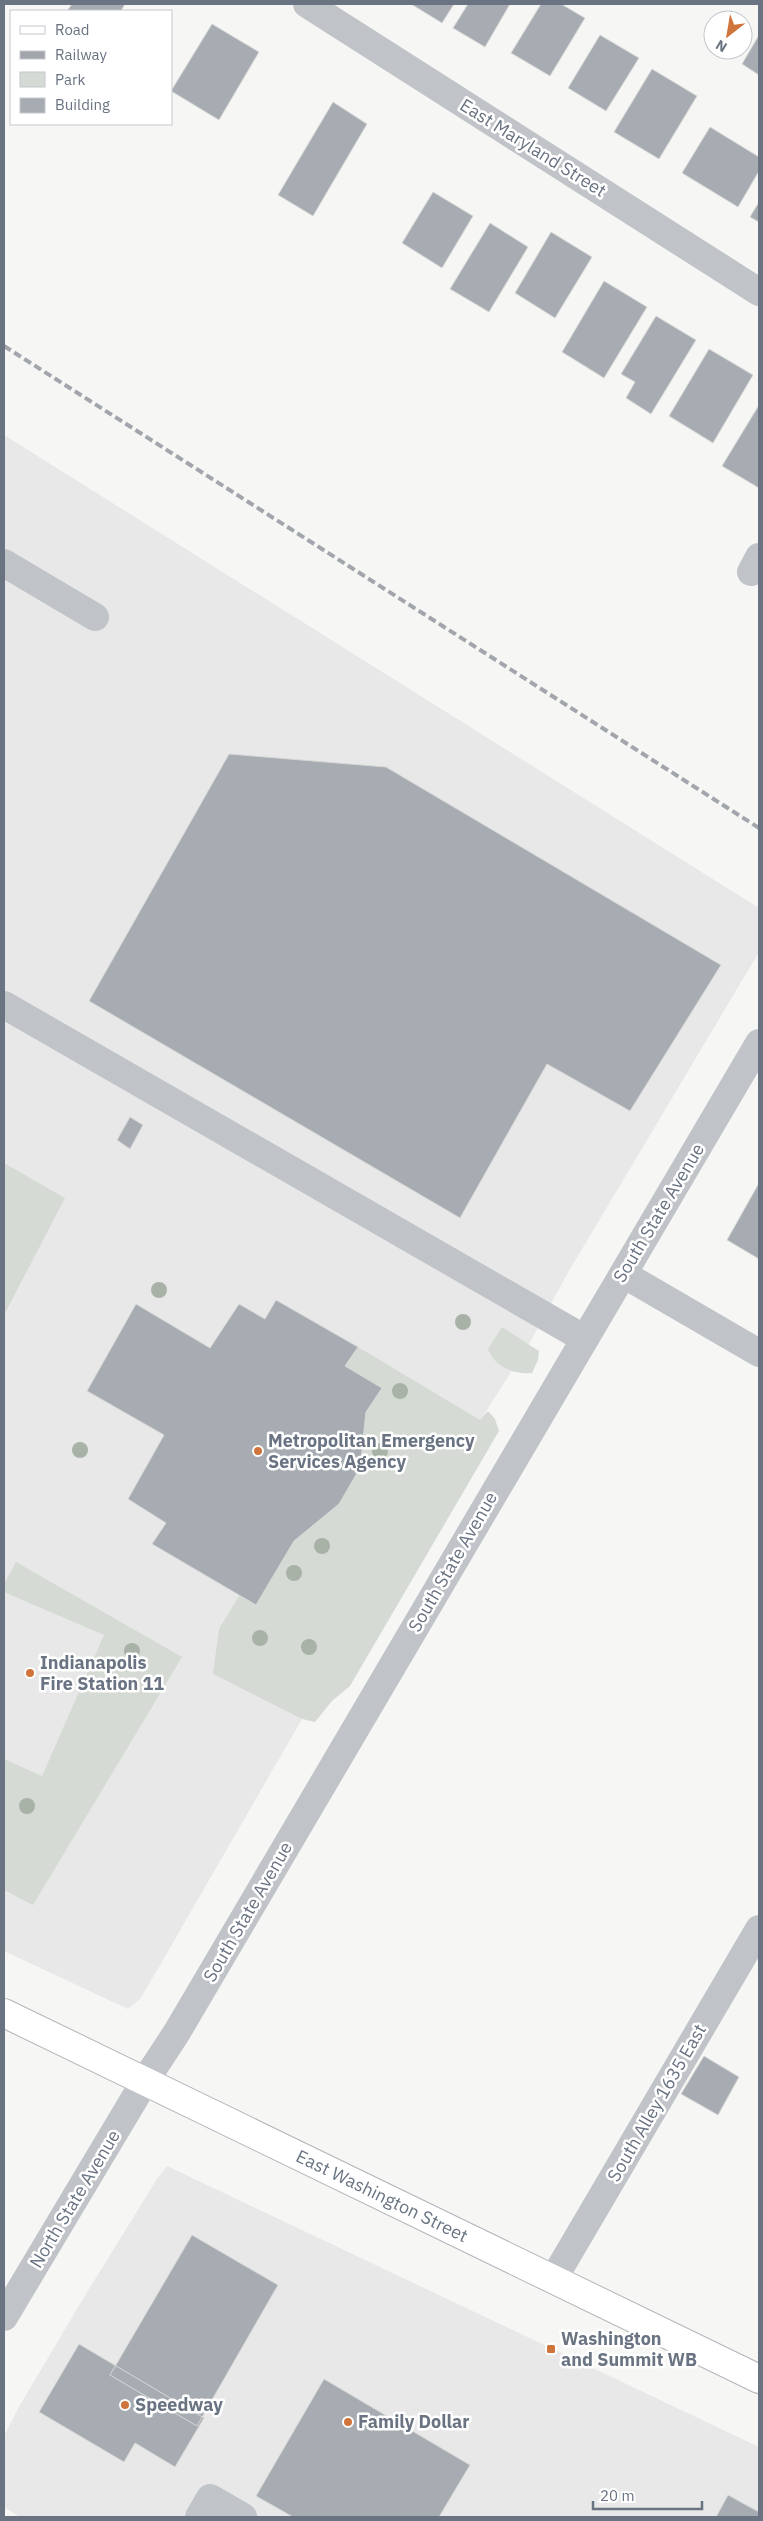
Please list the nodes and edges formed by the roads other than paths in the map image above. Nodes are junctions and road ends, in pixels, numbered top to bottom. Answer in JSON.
{"nodes":[{"id":1,"x":307,"y":4,"type":"edge"},
{"id":2,"x":759,"y":292,"type":"edge"},
{"id":3,"x":4,"y":563,"type":"edge"},
{"id":4,"x":95,"y":617,"type":"dead end"},
{"id":5,"x":4,"y":1005,"type":"edge"},
{"id":6,"x":759,"y":1043,"type":"edge"},
{"id":7,"x":623,"y":1274,"type":"junction"},
{"id":8,"x":585,"y":1339,"type":"junction"},
{"id":9,"x":759,"y":1353,"type":"edge"},
{"id":10,"x":759,"y":1929,"type":"edge"},
{"id":11,"x":4,"y":2013,"type":"edge"},
{"id":12,"x":145,"y":2081,"type":"junction"},
{"id":13,"x":554,"y":2278,"type":"junction"},
{"id":14,"x":4,"y":2317,"type":"edge"},
{"id":15,"x":759,"y":2379,"type":"edge"},
{"id":16,"x":205,"y":2508,"type":"edge"},
{"id":17,"x":243,"y":2517,"type":"edge"}],
"edges":[{"from":1,"to":2,"type":"street","name":"East Maryland Street"},
{"from":3,"to":4,"type":"street"},
{"from":5,"to":8,"type":"street"},
{"from":6,"to":7,"type":"street","name":"South State Avenue"},
{"from":7,"to":8,"type":"street","name":"South State Avenue"},
{"from":7,"to":9,"type":"street"},
{"from":8,"to":12,"type":"street","name":"South State Avenue"},
{"from":10,"to":13,"type":"street","name":"South Alley 1635 East"},
{"from":11,"to":12,"type":"main road","name":"East Washington Street"},
{"from":12,"to":13,"type":"main road","name":"East Washington Street"},
{"from":12,"to":14,"type":"street","name":"North State Avenue"},
{"from":13,"to":15,"type":"main road","name":"East Washington Street"},
{"from":16,"to":17,"type":"street"}]}
